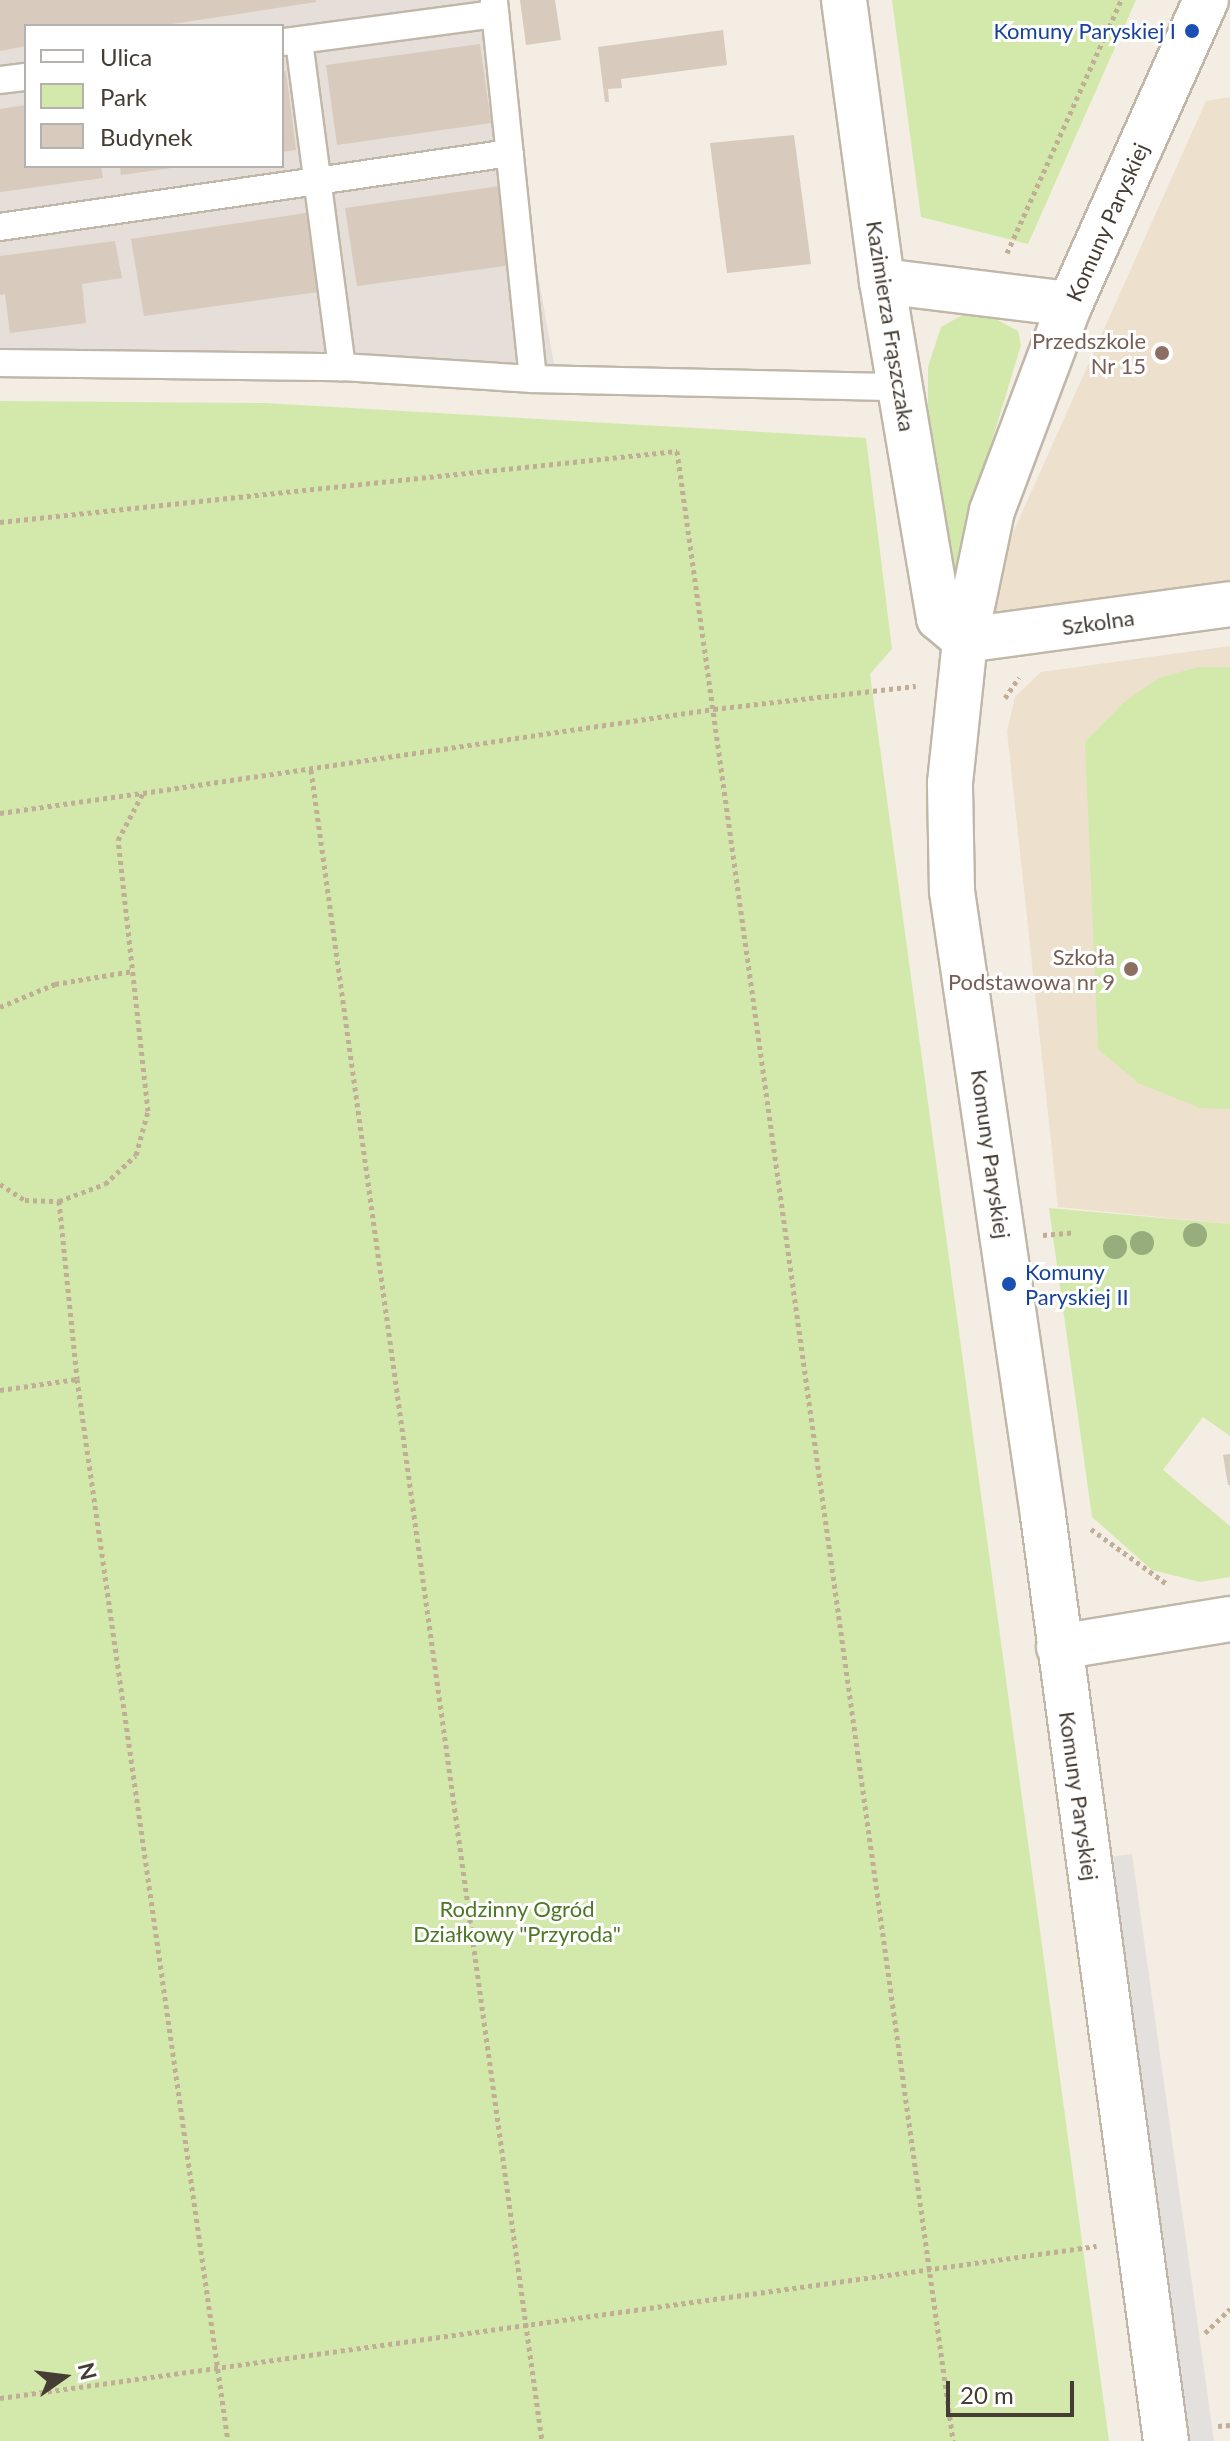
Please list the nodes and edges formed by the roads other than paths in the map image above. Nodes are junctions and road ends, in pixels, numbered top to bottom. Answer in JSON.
{"nodes":[{"id":1,"x":844,"y":0,"type":"edge"},
{"id":2,"x":1206,"y":0,"type":"edge"},
{"id":3,"x":494,"y":7,"type":"edge"},
{"id":4,"x":290,"y":42,"type":"edge"},
{"id":5,"x":24,"y":77,"type":"edge"},
{"id":6,"x":0,"y":80,"type":"edge"},
{"id":7,"x":510,"y":153,"type":"junction"},
{"id":8,"x":319,"y":181,"type":"junction"},
{"id":9,"x":0,"y":227,"type":"edge"},
{"id":10,"x":882,"y":281,"type":"junction"},
{"id":11,"x":1070,"y":304,"type":"junction"},
{"id":12,"x":0,"y":363,"type":"edge"},
{"id":13,"x":342,"y":367,"type":"junction"},
{"id":14,"x":533,"y":379,"type":"junction"},
{"id":15,"x":899,"y":387,"type":"junction"},
{"id":16,"x":1230,"y":604,"type":"edge"},
{"id":17,"x":965,"y":640,"type":"junction"},
{"id":18,"x":1230,"y":1619,"type":"edge"},
{"id":19,"x":1059,"y":1647,"type":"junction"},
{"id":20,"x":1166,"y":2441,"type":"edge"}],
"edges":[{"from":1,"to":10,"type":"street","name":"Kazimierza Frąszczaka"},
{"from":2,"to":11,"type":"street","name":"Komuny Paryskiej"},
{"from":3,"to":4,"type":"lane"},
{"from":3,"to":7,"type":"lane"},
{"from":4,"to":8,"type":"lane"},
{"from":5,"to":6,"type":"lane"},
{"from":7,"to":8,"type":"lane"},
{"from":7,"to":14,"type":"lane"},
{"from":8,"to":9,"type":"lane"},
{"from":8,"to":13,"type":"lane"},
{"from":10,"to":11,"type":"street"},
{"from":10,"to":15,"type":"street","name":"Kazimierza Frąszczaka"},
{"from":11,"to":17,"type":"street","name":"Komuny Paryskiej"},
{"from":12,"to":13,"type":"lane"},
{"from":13,"to":14,"type":"lane"},
{"from":14,"to":15,"type":"lane"},
{"from":15,"to":17,"type":"street","name":"Kazimierza Frąszczaka"},
{"from":16,"to":17,"type":"street","name":"Szkolna"},
{"from":17,"to":19,"type":"street","name":"Komuny Paryskiej"},
{"from":18,"to":19,"type":"street"},
{"from":19,"to":20,"type":"street","name":"Komuny Paryskiej"}]}
